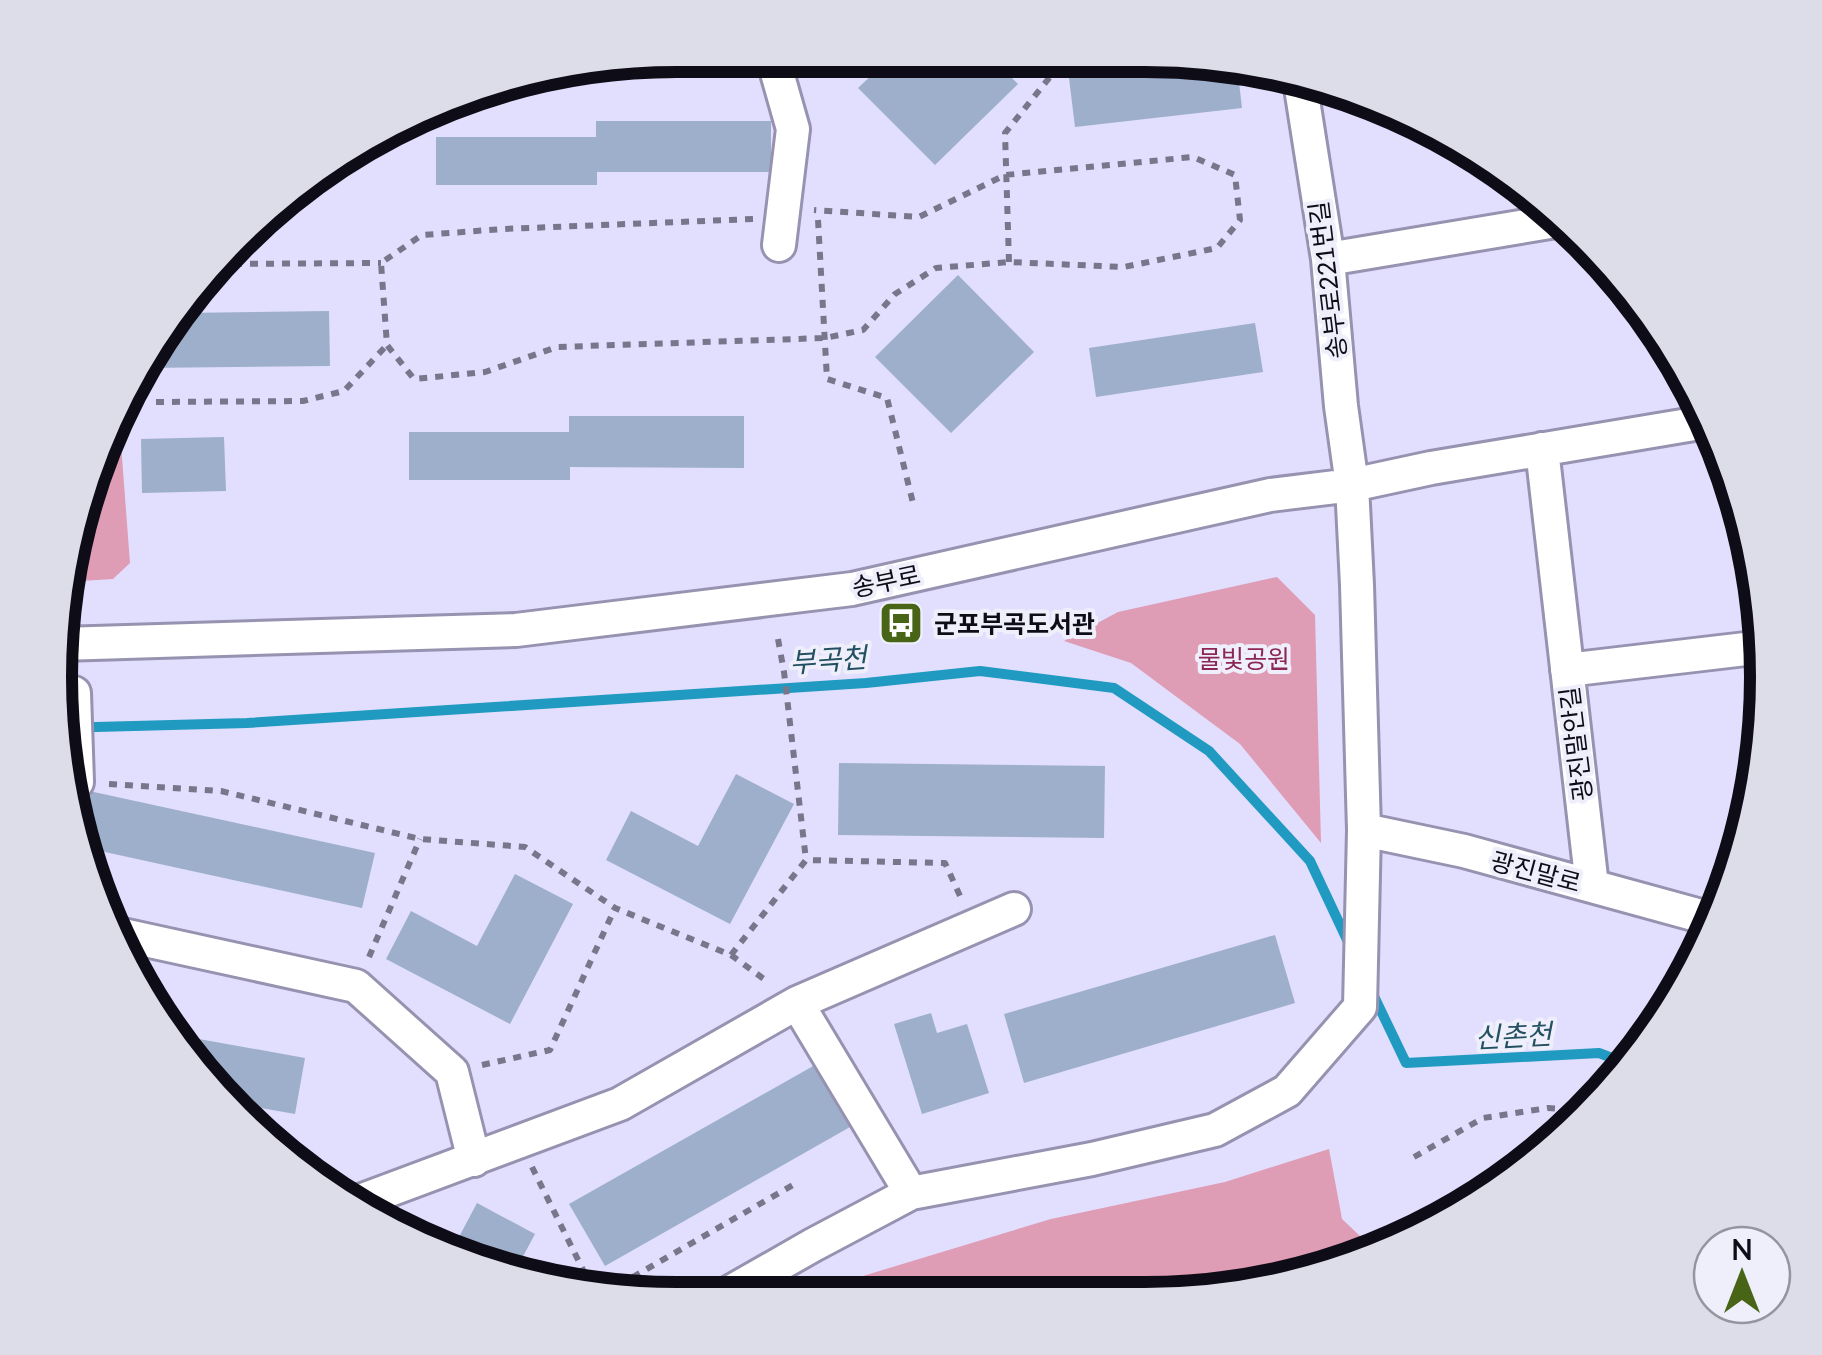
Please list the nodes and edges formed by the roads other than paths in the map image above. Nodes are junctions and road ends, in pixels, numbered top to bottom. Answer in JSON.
{"nodes":[{"id":1,"x":777,"y":72,"type":"edge"},
{"id":2,"x":1302,"y":93,"type":"edge"},
{"id":3,"x":1543,"y":223,"type":"edge"},
{"id":4,"x":780,"y":246,"type":"dead end"},
{"id":5,"x":1328,"y":259,"type":"junction"},
{"id":6,"x":1693,"y":424,"type":"edge"},
{"id":7,"x":1542,"y":449,"type":"junction"},
{"id":8,"x":1352,"y":486,"type":"junction"},
{"id":9,"x":74,"y":644,"type":"edge"},
{"id":10,"x":1749,"y":649,"type":"edge"},
{"id":11,"x":1567,"y":670,"type":"junction"},
{"id":12,"x":74,"y":692,"type":"dead end"},
{"id":13,"x":75,"y":729,"type":"edge"},
{"id":14,"x":1364,"y":830,"type":"junction"},
{"id":15,"x":1592,"y":886,"type":"junction"},
{"id":16,"x":1014,"y":910,"type":"dead end"},
{"id":17,"x":1700,"y":916,"type":"edge"},
{"id":18,"x":131,"y":937,"type":"edge"},
{"id":19,"x":797,"y":1004,"type":"junction"},
{"id":20,"x":474,"y":1160,"type":"junction"},
{"id":21,"x":911,"y":1193,"type":"junction"},
{"id":22,"x":369,"y":1198,"type":"edge"},
{"id":23,"x":748,"y":1282,"type":"edge"}],
"edges":[{"from":1,"to":4,"type":"street"},
{"from":2,"to":5,"type":"street","name":"송부로221번길"},
{"from":3,"to":5,"type":"street"},
{"from":5,"to":8,"type":"street","name":"송부로221번길"},
{"from":6,"to":7,"type":"street","name":"송부로"},
{"from":7,"to":8,"type":"street","name":"송부로"},
{"from":7,"to":11,"type":"street"},
{"from":8,"to":9,"type":"street","name":"송부로"},
{"from":8,"to":14,"type":"street","name":"송부로221번길"},
{"from":10,"to":11,"type":"street","name":"광진말안길"},
{"from":11,"to":15,"type":"street","name":"광진말안길"},
{"from":12,"to":13,"type":"street"},
{"from":14,"to":15,"type":"street","name":"광진말로"},
{"from":14,"to":21,"type":"street","name":"송부로221번길"},
{"from":15,"to":17,"type":"street","name":"광진말로"},
{"from":16,"to":19,"type":"street"},
{"from":18,"to":20,"type":"street"},
{"from":19,"to":20,"type":"street"},
{"from":19,"to":21,"type":"street"},
{"from":20,"to":22,"type":"street"},
{"from":21,"to":23,"type":"street"}]}
